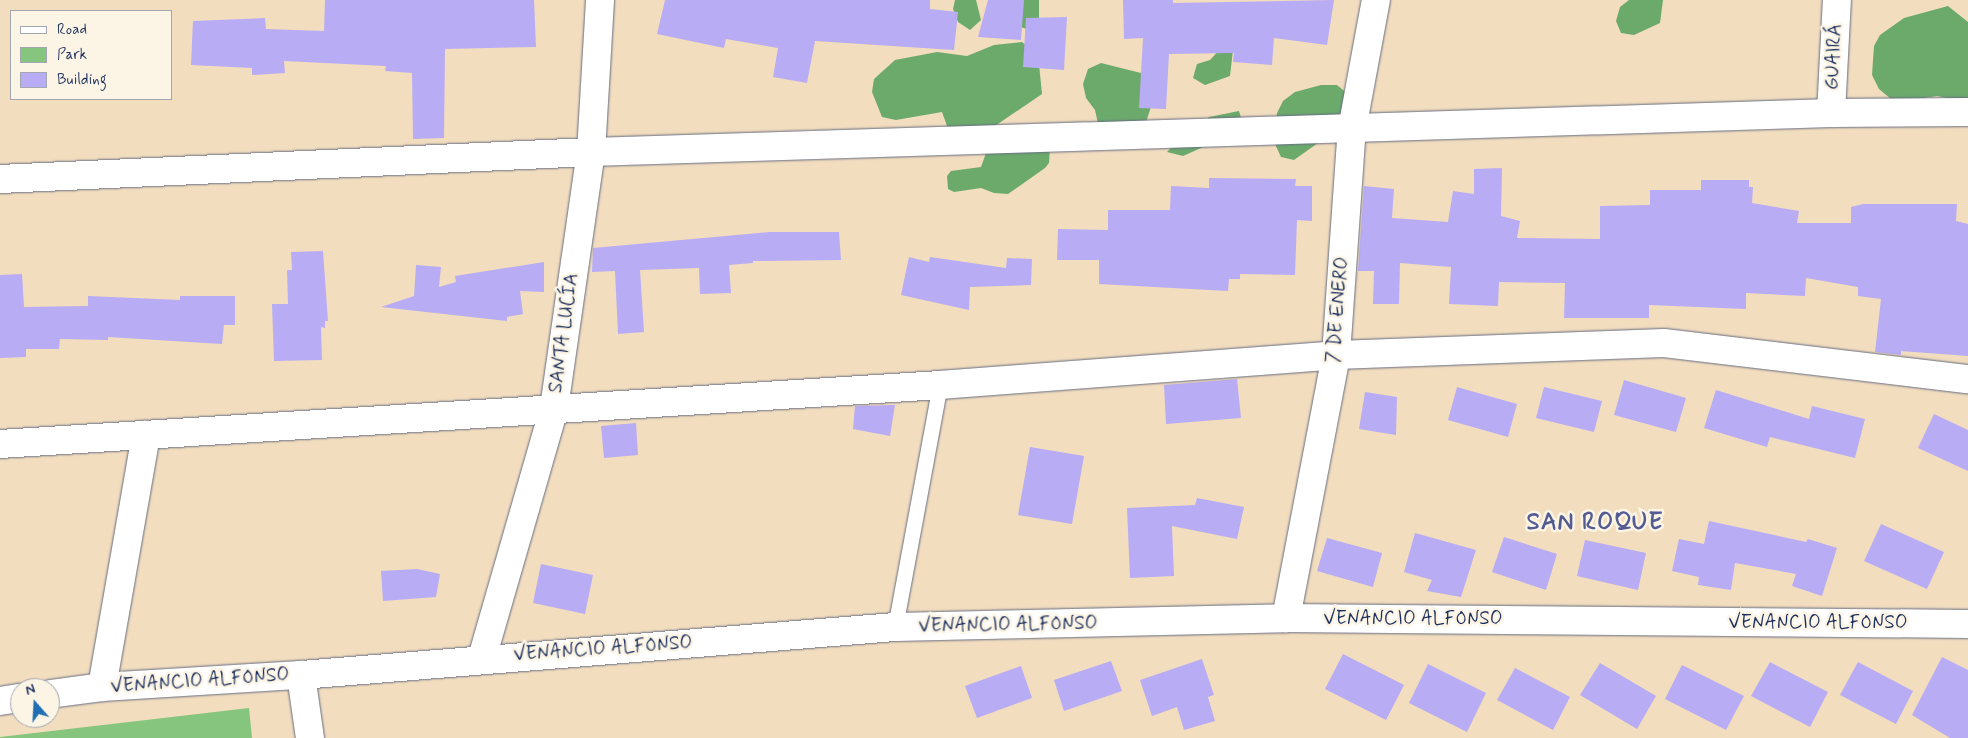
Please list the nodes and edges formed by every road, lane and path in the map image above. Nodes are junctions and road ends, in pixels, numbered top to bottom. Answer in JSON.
{"nodes":[{"id":1,"x":600,"y":0,"type":"edge"},
{"id":2,"x":1376,"y":0,"type":"edge"},
{"id":3,"x":1837,"y":0,"type":"edge"},
{"id":4,"x":1968,"y":112,"type":"edge"},
{"id":5,"x":1831,"y":113,"type":"junction"},
{"id":6,"x":1352,"y":128,"type":"junction"},
{"id":7,"x":591,"y":152,"type":"junction"},
{"id":8,"x":0,"y":179,"type":"edge"},
{"id":9,"x":1336,"y":355,"type":"junction"},
{"id":10,"x":1968,"y":379,"type":"edge"},
{"id":11,"x":940,"y":385,"type":"junction"},
{"id":12,"x":554,"y":408,"type":"junction"},
{"id":13,"x":146,"y":435,"type":"junction"},
{"id":14,"x":0,"y":444,"type":"edge"},
{"id":15,"x":1286,"y":618,"type":"junction"},
{"id":16,"x":1968,"y":624,"type":"edge"},
{"id":17,"x":895,"y":627,"type":"junction"},
{"id":18,"x":482,"y":658,"type":"junction"},
{"id":19,"x":301,"y":675,"type":"junction"},
{"id":20,"x":102,"y":687,"type":"junction"},
{"id":21,"x":60,"y":693,"type":"edge"},
{"id":22,"x":310,"y":738,"type":"edge"}],
"edges":[{"from":1,"to":7,"type":"street","name":"SANTA LUCÍA"},
{"from":2,"to":6,"type":"street","name":"7 DE ENERO"},
{"from":3,"to":5,"type":"street","name":"GUAIRÁ"},
{"from":4,"to":5,"type":"street"},
{"from":5,"to":6,"type":"street"},
{"from":6,"to":7,"type":"street"},
{"from":6,"to":9,"type":"street","name":"7 DE ENERO"},
{"from":7,"to":8,"type":"street"},
{"from":7,"to":12,"type":"street","name":"SANTA LUCÍA"},
{"from":9,"to":10,"type":"street"},
{"from":9,"to":11,"type":"street"},
{"from":9,"to":15,"type":"street","name":"7 DE ENERO"},
{"from":11,"to":12,"type":"street"},
{"from":11,"to":17,"type":"lane"},
{"from":12,"to":13,"type":"street"},
{"from":12,"to":18,"type":"street","name":"SANTA LUCÍA"},
{"from":13,"to":14,"type":"street"},
{"from":13,"to":20,"type":"street"},
{"from":15,"to":16,"type":"street","name":"VENANCIO ALFONSO"},
{"from":15,"to":17,"type":"street","name":"VENANCIO ALFONSO"},
{"from":17,"to":18,"type":"street","name":"VENANCIO ALFONSO"},
{"from":18,"to":19,"type":"street","name":"VENANCIO ALFONSO"},
{"from":19,"to":20,"type":"street","name":"VENANCIO ALFONSO"},
{"from":19,"to":22,"type":"street"},
{"from":20,"to":21,"type":"street","name":"VENANCIO ALFONSO"}]}
